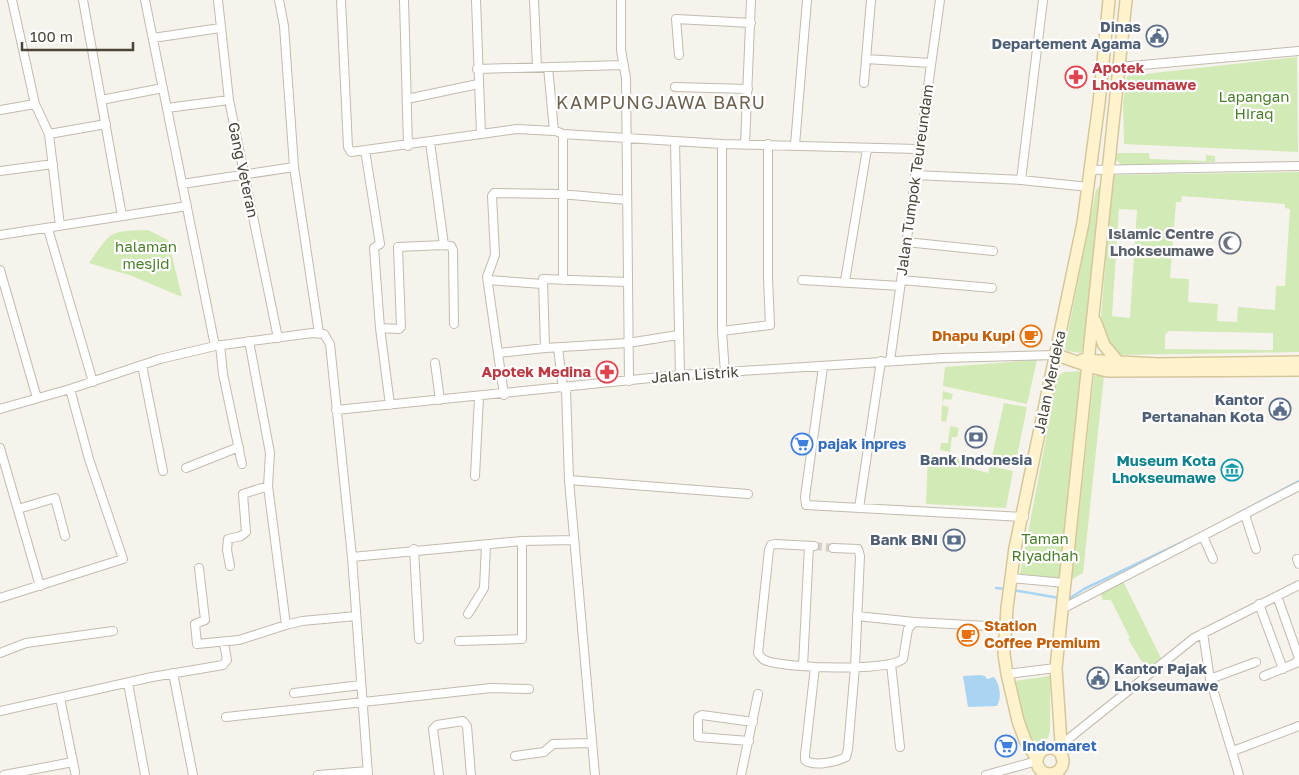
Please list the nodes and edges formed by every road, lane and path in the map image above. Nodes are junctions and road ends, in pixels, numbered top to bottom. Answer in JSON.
{"nodes":[{"id":1,"x":12,"y":0,"type":"edge"},
{"id":2,"x":83,"y":0,"type":"edge"},
{"id":3,"x":145,"y":0,"type":"edge"},
{"id":4,"x":218,"y":0,"type":"edge"},
{"id":5,"x":279,"y":0,"type":"edge"},
{"id":6,"x":341,"y":0,"type":"edge"},
{"id":7,"x":404,"y":0,"type":"edge"},
{"id":8,"x":476,"y":0,"type":"edge"},
{"id":9,"x":534,"y":0,"type":"edge"},
{"id":10,"x":621,"y":0,"type":"edge"},
{"id":11,"x":751,"y":0,"type":"edge"},
{"id":12,"x":807,"y":0,"type":"edge"},
{"id":13,"x":871,"y":0,"type":"edge"},
{"id":14,"x":940,"y":0,"type":"edge"},
{"id":15,"x":1043,"y":0,"type":"edge"},
{"id":16,"x":1103,"y":0,"type":"edge"},
{"id":17,"x":1109,"y":0,"type":"edge"},
{"id":18,"x":1126,"y":0,"type":"edge"},
{"id":19,"x":751,"y":23,"type":"junction"},
{"id":20,"x":220,"y":28,"type":"junction"},
{"id":21,"x":153,"y":38,"type":"junction"},
{"id":22,"x":1106,"y":46,"type":"junction"},
{"id":23,"x":1299,"y":51,"type":"edge"},
{"id":24,"x":678,"y":55,"type":"dead end"},
{"id":25,"x":866,"y":59,"type":"junction"},
{"id":26,"x":931,"y":63,"type":"junction"},
{"id":27,"x":624,"y":65,"type":"junction"},
{"id":28,"x":537,"y":67,"type":"junction"},
{"id":29,"x":548,"y":67,"type":"junction"},
{"id":30,"x":1119,"y":67,"type":"junction"},
{"id":31,"x":477,"y":69,"type":"junction"},
{"id":32,"x":864,"y":83,"type":"dead end"},
{"id":33,"x":478,"y":84,"type":"junction"},
{"id":34,"x":675,"y":87,"type":"dead end"},
{"id":35,"x":163,"y":88,"type":"junction"},
{"id":36,"x":748,"y":89,"type":"junction"},
{"id":37,"x":407,"y":99,"type":"junction"},
{"id":38,"x":102,"y":100,"type":"junction"},
{"id":39,"x":229,"y":100,"type":"junction"},
{"id":40,"x":35,"y":104,"type":"junction"},
{"id":41,"x":167,"y":108,"type":"junction"},
{"id":42,"x":0,"y":110,"type":"edge"},
{"id":43,"x":106,"y":124,"type":"junction"},
{"id":44,"x":554,"y":132,"type":"junction"},
{"id":45,"x":49,"y":134,"type":"junction"},
{"id":46,"x":481,"y":134,"type":"junction"},
{"id":47,"x":563,"y":134,"type":"junction"},
{"id":48,"x":626,"y":138,"type":"junction"},
{"id":49,"x":430,"y":142,"type":"junction"},
{"id":50,"x":674,"y":142,"type":"junction"},
{"id":51,"x":722,"y":144,"type":"junction"},
{"id":52,"x":768,"y":144,"type":"junction"},
{"id":53,"x":745,"y":145,"type":"junction"},
{"id":54,"x":795,"y":145,"type":"junction"},
{"id":55,"x":408,"y":146,"type":"junction"},
{"id":56,"x":867,"y":149,"type":"junction"},
{"id":57,"x":918,"y":149,"type":"junction"},
{"id":58,"x":365,"y":150,"type":"junction"},
{"id":59,"x":53,"y":164,"type":"junction"},
{"id":60,"x":1299,"y":166,"type":"edge"},
{"id":61,"x":294,"y":167,"type":"junction"},
{"id":62,"x":1090,"y":170,"type":"junction"},
{"id":63,"x":1108,"y":170,"type":"junction"},
{"id":64,"x":0,"y":171,"type":"edge"},
{"id":65,"x":244,"y":173,"type":"junction"},
{"id":66,"x":915,"y":175,"type":"junction"},
{"id":67,"x":1021,"y":180,"type":"junction"},
{"id":68,"x":182,"y":184,"type":"junction"},
{"id":69,"x":1089,"y":187,"type":"junction"},
{"id":70,"x":561,"y":194,"type":"junction"},
{"id":71,"x":627,"y":200,"type":"junction"},
{"id":72,"x":187,"y":206,"type":"junction"},
{"id":73,"x":122,"y":216,"type":"junction"},
{"id":74,"x":60,"y":226,"type":"junction"},
{"id":75,"x":48,"y":228,"type":"junction"},
{"id":76,"x":0,"y":235,"type":"edge"},
{"id":77,"x":906,"y":242,"type":"junction"},
{"id":78,"x":444,"y":245,"type":"junction"},
{"id":79,"x":993,"y":251,"type":"dead end"},
{"id":80,"x":0,"y":270,"type":"edge"},
{"id":81,"x":488,"y":280,"type":"junction"},
{"id":82,"x":563,"y":280,"type":"junction"},
{"id":83,"x":802,"y":280,"type":"dead end"},
{"id":84,"x":628,"y":282,"type":"junction"},
{"id":85,"x":845,"y":282,"type":"junction"},
{"id":86,"x":901,"y":283,"type":"junction"},
{"id":87,"x":542,"y":284,"type":"junction"},
{"id":88,"x":992,"y":288,"type":"dead end"},
{"id":89,"x":1094,"y":312,"type":"junction"},
{"id":90,"x":454,"y":324,"type":"dead end"},
{"id":91,"x":380,"y":328,"type":"junction"},
{"id":92,"x":722,"y":331,"type":"junction"},
{"id":93,"x":319,"y":333,"type":"junction"},
{"id":94,"x":678,"y":335,"type":"junction"},
{"id":95,"x":278,"y":338,"type":"junction"},
{"id":96,"x":249,"y":341,"type":"junction"},
{"id":97,"x":628,"y":343,"type":"junction"},
{"id":98,"x":217,"y":346,"type":"junction"},
{"id":99,"x":545,"y":348,"type":"junction"},
{"id":100,"x":558,"y":348,"type":"junction"},
{"id":101,"x":498,"y":353,"type":"junction"},
{"id":102,"x":1056,"y":355,"type":"junction"},
{"id":103,"x":890,"y":361,"type":"junction"},
{"id":104,"x":881,"y":362,"type":"junction"},
{"id":105,"x":1299,"y":362,"type":"edge"},
{"id":106,"x":435,"y":363,"type":"dead end"},
{"id":107,"x":1084,"y":363,"type":"junction"},
{"id":108,"x":1119,"y":363,"type":"junction"},
{"id":109,"x":142,"y":365,"type":"junction"},
{"id":110,"x":823,"y":368,"type":"junction"},
{"id":111,"x":1299,"y":370,"type":"edge"},
{"id":112,"x":725,"y":373,"type":"junction"},
{"id":113,"x":680,"y":375,"type":"junction"},
{"id":114,"x":629,"y":381,"type":"junction"},
{"id":115,"x":93,"y":382,"type":"junction"},
{"id":116,"x":565,"y":388,"type":"junction"},
{"id":117,"x":70,"y":389,"type":"junction"},
{"id":118,"x":504,"y":395,"type":"junction"},
{"id":119,"x":479,"y":397,"type":"junction"},
{"id":120,"x":37,"y":398,"type":"junction"},
{"id":121,"x":440,"y":400,"type":"junction"},
{"id":122,"x":390,"y":405,"type":"junction"},
{"id":123,"x":0,"y":409,"type":"edge"},
{"id":124,"x":336,"y":410,"type":"junction"},
{"id":125,"x":239,"y":447,"type":"junction"},
{"id":126,"x":0,"y":448,"type":"edge"},
{"id":127,"x":242,"y":464,"type":"dead end"},
{"id":128,"x":186,"y":468,"type":"dead end"},
{"id":129,"x":163,"y":471,"type":"dead end"},
{"id":130,"x":475,"y":476,"type":"dead end"},
{"id":131,"x":569,"y":480,"type":"junction"},
{"id":132,"x":268,"y":486,"type":"junction"},
{"id":133,"x":1299,"y":486,"type":"edge"},
{"id":134,"x":748,"y":494,"type":"dead end"},
{"id":135,"x":860,"y":508,"type":"junction"},
{"id":136,"x":18,"y":509,"type":"junction"},
{"id":137,"x":1245,"y":515,"type":"junction"},
{"id":138,"x":1024,"y":517,"type":"junction"},
{"id":139,"x":65,"y":536,"type":"dead end"},
{"id":140,"x":1203,"y":536,"type":"junction"},
{"id":141,"x":574,"y":540,"type":"junction"},
{"id":142,"x":522,"y":541,"type":"junction"},
{"id":143,"x":486,"y":544,"type":"junction"},
{"id":144,"x":833,"y":548,"type":"tunnel mouth"},
{"id":145,"x":414,"y":549,"type":"junction"},
{"id":146,"x":1256,"y":549,"type":"dead end"},
{"id":147,"x":352,"y":557,"type":"junction"},
{"id":148,"x":1213,"y":559,"type":"dead end"},
{"id":149,"x":230,"y":566,"type":"dead end"},
{"id":150,"x":199,"y":568,"type":"dead end"},
{"id":151,"x":1011,"y":580,"type":"junction"},
{"id":152,"x":1299,"y":584,"type":"edge"},
{"id":153,"x":1065,"y":585,"type":"junction"},
{"id":154,"x":40,"y":586,"type":"junction"},
{"id":155,"x":1277,"y":596,"type":"junction"},
{"id":156,"x":0,"y":598,"type":"edge"},
{"id":157,"x":1259,"y":604,"type":"junction"},
{"id":158,"x":1062,"y":609,"type":"junction"},
{"id":159,"x":468,"y":614,"type":"dead end"},
{"id":160,"x":356,"y":616,"type":"junction"},
{"id":161,"x":857,"y":616,"type":"junction"},
{"id":162,"x":914,"y":622,"type":"junction"},
{"id":163,"x":286,"y":625,"type":"junction"},
{"id":164,"x":1006,"y":627,"type":"junction"},
{"id":165,"x":113,"y":630,"type":"dead end"},
{"id":166,"x":1203,"y":632,"type":"junction"},
{"id":167,"x":419,"y":638,"type":"dead end"},
{"id":168,"x":459,"y":641,"type":"dead end"},
{"id":169,"x":224,"y":643,"type":"junction"},
{"id":170,"x":0,"y":653,"type":"edge"},
{"id":171,"x":1256,"y":662,"type":"dead end"},
{"id":172,"x":891,"y":664,"type":"junction"},
{"id":173,"x":803,"y":666,"type":"junction"},
{"id":174,"x":814,"y":667,"type":"junction"},
{"id":175,"x":855,"y":668,"type":"junction"},
{"id":176,"x":1056,"y":668,"type":"junction"},
{"id":177,"x":1283,"y":669,"type":"junction"},
{"id":178,"x":174,"y":673,"type":"junction"},
{"id":179,"x":1006,"y":674,"type":"junction"},
{"id":180,"x":1264,"y":676,"type":"dead end"},
{"id":181,"x":1210,"y":679,"type":"junction"},
{"id":182,"x":128,"y":683,"type":"junction"},
{"id":183,"x":361,"y":685,"type":"junction"},
{"id":184,"x":529,"y":689,"type":"dead end"},
{"id":185,"x":294,"y":693,"type":"dead end"},
{"id":186,"x":758,"y":694,"type":"dead end"},
{"id":187,"x":60,"y":698,"type":"junction"},
{"id":188,"x":362,"y":702,"type":"junction"},
{"id":189,"x":0,"y":711,"type":"edge"},
{"id":190,"x":226,"y":717,"type":"dead end"},
{"id":191,"x":753,"y":722,"type":"junction"},
{"id":192,"x":1299,"y":726,"type":"edge"},
{"id":193,"x":749,"y":741,"type":"junction"},
{"id":194,"x":591,"y":742,"type":"junction"},
{"id":195,"x":1062,"y":744,"type":"junction"},
{"id":196,"x":900,"y":747,"type":"dead end"},
{"id":197,"x":1233,"y":751,"type":"junction"},
{"id":198,"x":515,"y":756,"type":"dead end"},
{"id":199,"x":73,"y":762,"type":"junction"},
{"id":200,"x":1038,"y":767,"type":"edge"},
{"id":201,"x":1065,"y":769,"type":"edge"},
{"id":202,"x":75,"y":772,"type":"dead end"},
{"id":203,"x":368,"y":773,"type":"edge"},
{"id":204,"x":4,"y":775,"type":"edge"},
{"id":205,"x":145,"y":775,"type":"edge"},
{"id":206,"x":193,"y":775,"type":"edge"},
{"id":207,"x":318,"y":775,"type":"edge"},
{"id":208,"x":439,"y":775,"type":"edge"},
{"id":209,"x":471,"y":775,"type":"edge"},
{"id":210,"x":595,"y":775,"type":"edge"},
{"id":211,"x":741,"y":775,"type":"edge"},
{"id":212,"x":986,"y":775,"type":"edge"},
{"id":213,"x":1239,"y":775,"type":"edge"}],
"edges":[{"from":1,"to":40,"type":"street"},
{"from":2,"to":38,"type":"street"},
{"from":3,"to":21,"type":"street"},
{"from":4,"to":20,"type":"street","name":"Gang Veteran"},
{"from":5,"to":61,"type":"street"},
{"from":6,"to":58,"type":"street"},
{"from":7,"to":37,"type":"street"},
{"from":8,"to":31,"type":"street"},
{"from":9,"to":28,"type":"street"},
{"from":10,"to":27,"type":"street"},
{"from":11,"to":19,"type":"street"},
{"from":12,"to":54,"type":"street"},
{"from":13,"to":25,"type":"street"},
{"from":14,"to":26,"type":"street","name":"Jalan Tumpok Teureundam"},
{"from":15,"to":67,"type":"street"},
{"from":16,"to":22,"type":"main road"},
{"from":17,"to":22,"type":"main road","name":"Jalan Merdeka"},
{"from":18,"to":30,"type":"main road","name":"Jalan Merdeka"},
{"from":19,"to":24,"type":"street"},
{"from":19,"to":36,"type":"street"},
{"from":20,"to":21,"type":"street"},
{"from":20,"to":39,"type":"street","name":"Gang Veteran"},
{"from":21,"to":35,"type":"street"},
{"from":22,"to":62,"type":"main road","name":"Jalan Merdeka"},
{"from":23,"to":30,"type":"street"},
{"from":25,"to":26,"type":"street"},
{"from":25,"to":32,"type":"street"},
{"from":26,"to":57,"type":"street","name":"Jalan Tumpok Teureundam"},
{"from":27,"to":29,"type":"street"},
{"from":27,"to":48,"type":"street"},
{"from":28,"to":29,"type":"street"},
{"from":28,"to":31,"type":"street"},
{"from":29,"to":44,"type":"street"},
{"from":30,"to":63,"type":"main road","name":"Jalan Merdeka"},
{"from":31,"to":33,"type":"street"},
{"from":33,"to":37,"type":"street"},
{"from":33,"to":46,"type":"street"},
{"from":34,"to":36,"type":"street"},
{"from":35,"to":38,"type":"street"},
{"from":35,"to":41,"type":"street"},
{"from":36,"to":53,"type":"street"},
{"from":37,"to":55,"type":"street"},
{"from":38,"to":43,"type":"street"},
{"from":39,"to":41,"type":"street"},
{"from":39,"to":65,"type":"street","name":"Gang Veteran"},
{"from":40,"to":42,"type":"street"},
{"from":40,"to":45,"type":"street"},
{"from":41,"to":68,"type":"street"},
{"from":43,"to":45,"type":"street"},
{"from":43,"to":73,"type":"street"},
{"from":44,"to":46,"type":"street"},
{"from":44,"to":47,"type":"street"},
{"from":45,"to":59,"type":"street"},
{"from":46,"to":49,"type":"street"},
{"from":47,"to":48,"type":"street"},
{"from":47,"to":70,"type":"street"},
{"from":48,"to":50,"type":"street"},
{"from":48,"to":71,"type":"street"},
{"from":49,"to":55,"type":"street"},
{"from":49,"to":78,"type":"street"},
{"from":50,"to":51,"type":"street"},
{"from":50,"to":94,"type":"street"},
{"from":51,"to":53,"type":"street"},
{"from":51,"to":92,"type":"street"},
{"from":52,"to":53,"type":"street"},
{"from":52,"to":54,"type":"street"},
{"from":52,"to":92,"type":"street"},
{"from":54,"to":56,"type":"street"},
{"from":55,"to":58,"type":"street"},
{"from":56,"to":57,"type":"street"},
{"from":56,"to":85,"type":"street"},
{"from":57,"to":66,"type":"street","name":"Jalan Tumpok Teureundam"},
{"from":58,"to":91,"type":"street"},
{"from":59,"to":64,"type":"street"},
{"from":59,"to":74,"type":"street"},
{"from":60,"to":63,"type":"street"},
{"from":61,"to":65,"type":"street"},
{"from":61,"to":93,"type":"street"},
{"from":62,"to":63,"type":"street"},
{"from":62,"to":69,"type":"main road","name":"Jalan Merdeka"},
{"from":63,"to":89,"type":"main road","name":"Jalan Merdeka"},
{"from":65,"to":68,"type":"street"},
{"from":65,"to":95,"type":"street","name":"Gang Veteran"},
{"from":66,"to":67,"type":"street"},
{"from":66,"to":77,"type":"street","name":"Jalan Tumpok Teureundam"},
{"from":67,"to":69,"type":"street"},
{"from":68,"to":72,"type":"street"},
{"from":69,"to":102,"type":"main road","name":"Jalan Merdeka"},
{"from":70,"to":71,"type":"street"},
{"from":70,"to":81,"type":"street"},
{"from":70,"to":82,"type":"street"},
{"from":71,"to":84,"type":"street"},
{"from":72,"to":73,"type":"street"},
{"from":72,"to":98,"type":"street"},
{"from":73,"to":74,"type":"street"},
{"from":74,"to":75,"type":"street"},
{"from":75,"to":76,"type":"street"},
{"from":75,"to":115,"type":"street"},
{"from":77,"to":79,"type":"street"},
{"from":77,"to":86,"type":"street","name":"Jalan Tumpok Teureundam"},
{"from":78,"to":90,"type":"street"},
{"from":78,"to":91,"type":"street"},
{"from":80,"to":120,"type":"street"},
{"from":81,"to":87,"type":"street"},
{"from":81,"to":101,"type":"street"},
{"from":82,"to":84,"type":"street"},
{"from":82,"to":87,"type":"street"},
{"from":83,"to":85,"type":"street"},
{"from":84,"to":97,"type":"street"},
{"from":85,"to":86,"type":"street"},
{"from":86,"to":88,"type":"street"},
{"from":86,"to":103,"type":"street","name":"Jalan Tumpok Teureundam"},
{"from":87,"to":99,"type":"street"},
{"from":89,"to":107,"type":"main road","name":"Jalan Merdeka"},
{"from":89,"to":108,"type":"main road"},
{"from":91,"to":122,"type":"street"},
{"from":92,"to":112,"type":"street"},
{"from":93,"to":95,"type":"street"},
{"from":93,"to":124,"type":"street"},
{"from":94,"to":97,"type":"street"},
{"from":94,"to":113,"type":"street"},
{"from":95,"to":96,"type":"street"},
{"from":96,"to":98,"type":"street"},
{"from":96,"to":132,"type":"street"},
{"from":97,"to":100,"type":"street"},
{"from":97,"to":114,"type":"street"},
{"from":98,"to":109,"type":"street"},
{"from":98,"to":125,"type":"street"},
{"from":99,"to":100,"type":"street"},
{"from":99,"to":101,"type":"street"},
{"from":100,"to":116,"type":"street"},
{"from":101,"to":118,"type":"street"},
{"from":102,"to":103,"type":"street","name":"Jalan Listrik"},
{"from":102,"to":107,"type":"main road"},
{"from":102,"to":138,"type":"main road","name":"Jalan Merdeka"},
{"from":103,"to":104,"type":"street","name":"Jalan Listrik"},
{"from":104,"to":110,"type":"street","name":"Jalan Listrik"},
{"from":104,"to":135,"type":"street"},
{"from":105,"to":108,"type":"main road"},
{"from":106,"to":121,"type":"street"},
{"from":107,"to":108,"type":"main road"},
{"from":107,"to":111,"type":"main road"},
{"from":107,"to":153,"type":"main road","name":"Jalan Merdeka"},
{"from":109,"to":115,"type":"street"},
{"from":109,"to":129,"type":"street"},
{"from":110,"to":112,"type":"street","name":"Jalan Listrik"},
{"from":110,"to":135,"type":"street"},
{"from":112,"to":113,"type":"street","name":"Jalan Listrik"},
{"from":113,"to":114,"type":"street","name":"Jalan Listrik"},
{"from":114,"to":116,"type":"street","name":"Jalan Listrik"},
{"from":115,"to":117,"type":"street"},
{"from":116,"to":118,"type":"street","name":"Jalan Listrik"},
{"from":116,"to":131,"type":"street"},
{"from":117,"to":120,"type":"street"},
{"from":117,"to":154,"type":"street"},
{"from":118,"to":119,"type":"street","name":"Jalan Listrik"},
{"from":119,"to":121,"type":"street","name":"Jalan Listrik"},
{"from":119,"to":130,"type":"street"},
{"from":120,"to":123,"type":"street"},
{"from":121,"to":122,"type":"street","name":"Jalan Listrik"},
{"from":122,"to":124,"type":"street","name":"Jalan Listrik"},
{"from":124,"to":147,"type":"street"},
{"from":125,"to":127,"type":"street"},
{"from":125,"to":128,"type":"street"},
{"from":126,"to":136,"type":"street"},
{"from":131,"to":134,"type":"street"},
{"from":131,"to":141,"type":"street"},
{"from":132,"to":149,"type":"street"},
{"from":132,"to":163,"type":"street"},
{"from":133,"to":137,"type":"street"},
{"from":135,"to":138,"type":"street"},
{"from":136,"to":139,"type":"street"},
{"from":136,"to":154,"type":"street"},
{"from":137,"to":140,"type":"street"},
{"from":137,"to":146,"type":"street"},
{"from":138,"to":151,"type":"main road","name":"Jalan Merdeka"},
{"from":140,"to":148,"type":"street"},
{"from":140,"to":158,"type":"street"},
{"from":141,"to":142,"type":"street"},
{"from":141,"to":194,"type":"street"},
{"from":142,"to":143,"type":"street"},
{"from":142,"to":168,"type":"street"},
{"from":143,"to":145,"type":"street"},
{"from":143,"to":159,"type":"street"},
{"from":144,"to":161,"type":"street"},
{"from":145,"to":147,"type":"street"},
{"from":145,"to":167,"type":"street"},
{"from":147,"to":160,"type":"street"},
{"from":150,"to":169,"type":"street"},
{"from":151,"to":153,"type":"street"},
{"from":151,"to":164,"type":"main road","name":"Jalan Merdeka"},
{"from":152,"to":155,"type":"street"},
{"from":153,"to":158,"type":"main road","name":"Jalan Merdeka"},
{"from":154,"to":156,"type":"street"},
{"from":155,"to":157,"type":"street"},
{"from":155,"to":177,"type":"street"},
{"from":157,"to":166,"type":"street"},
{"from":157,"to":177,"type":"street"},
{"from":158,"to":176,"type":"main road","name":"Jalan Merdeka"},
{"from":160,"to":163,"type":"street"},
{"from":160,"to":183,"type":"street"},
{"from":161,"to":162,"type":"street"},
{"from":161,"to":175,"type":"street"},
{"from":162,"to":164,"type":"street"},
{"from":162,"to":172,"type":"street"},
{"from":163,"to":169,"type":"street"},
{"from":164,"to":179,"type":"main road","name":"Jalan Merdeka"},
{"from":165,"to":170,"type":"street"},
{"from":166,"to":181,"type":"street"},
{"from":166,"to":195,"type":"street"},
{"from":169,"to":178,"type":"street"},
{"from":171,"to":181,"type":"street"},
{"from":172,"to":175,"type":"street"},
{"from":172,"to":196,"type":"street"},
{"from":173,"to":173,"type":"street"},
{"from":173,"to":174,"type":"street"},
{"from":174,"to":175,"type":"street"},
{"from":174,"to":175,"type":"street"},
{"from":176,"to":179,"type":"street"},
{"from":176,"to":195,"type":"main road","name":"Jalan Merdeka"},
{"from":177,"to":180,"type":"street"},
{"from":178,"to":182,"type":"street"},
{"from":178,"to":206,"type":"street"},
{"from":179,"to":200,"type":"main road","name":"Jalan Merdeka"},
{"from":181,"to":197,"type":"street"},
{"from":182,"to":187,"type":"street"},
{"from":182,"to":205,"type":"street"},
{"from":183,"to":185,"type":"street"},
{"from":183,"to":188,"type":"street"},
{"from":184,"to":188,"type":"street"},
{"from":186,"to":191,"type":"street"},
{"from":187,"to":189,"type":"street"},
{"from":187,"to":199,"type":"street"},
{"from":188,"to":190,"type":"street"},
{"from":188,"to":203,"type":"street"},
{"from":191,"to":193,"type":"street"},
{"from":191,"to":193,"type":"street"},
{"from":192,"to":197,"type":"street"},
{"from":193,"to":211,"type":"street"},
{"from":194,"to":198,"type":"street"},
{"from":194,"to":210,"type":"street"},
{"from":195,"to":201,"type":"main road","name":"Jalan Merdeka"},
{"from":197,"to":213,"type":"street"},
{"from":199,"to":202,"type":"street"},
{"from":199,"to":204,"type":"street"},
{"from":200,"to":201,"type":"main road"},
{"from":200,"to":201,"type":"main road"},
{"from":200,"to":212,"type":"street"},
{"from":203,"to":207,"type":"street"},
{"from":208,"to":209,"type":"street"}]}
